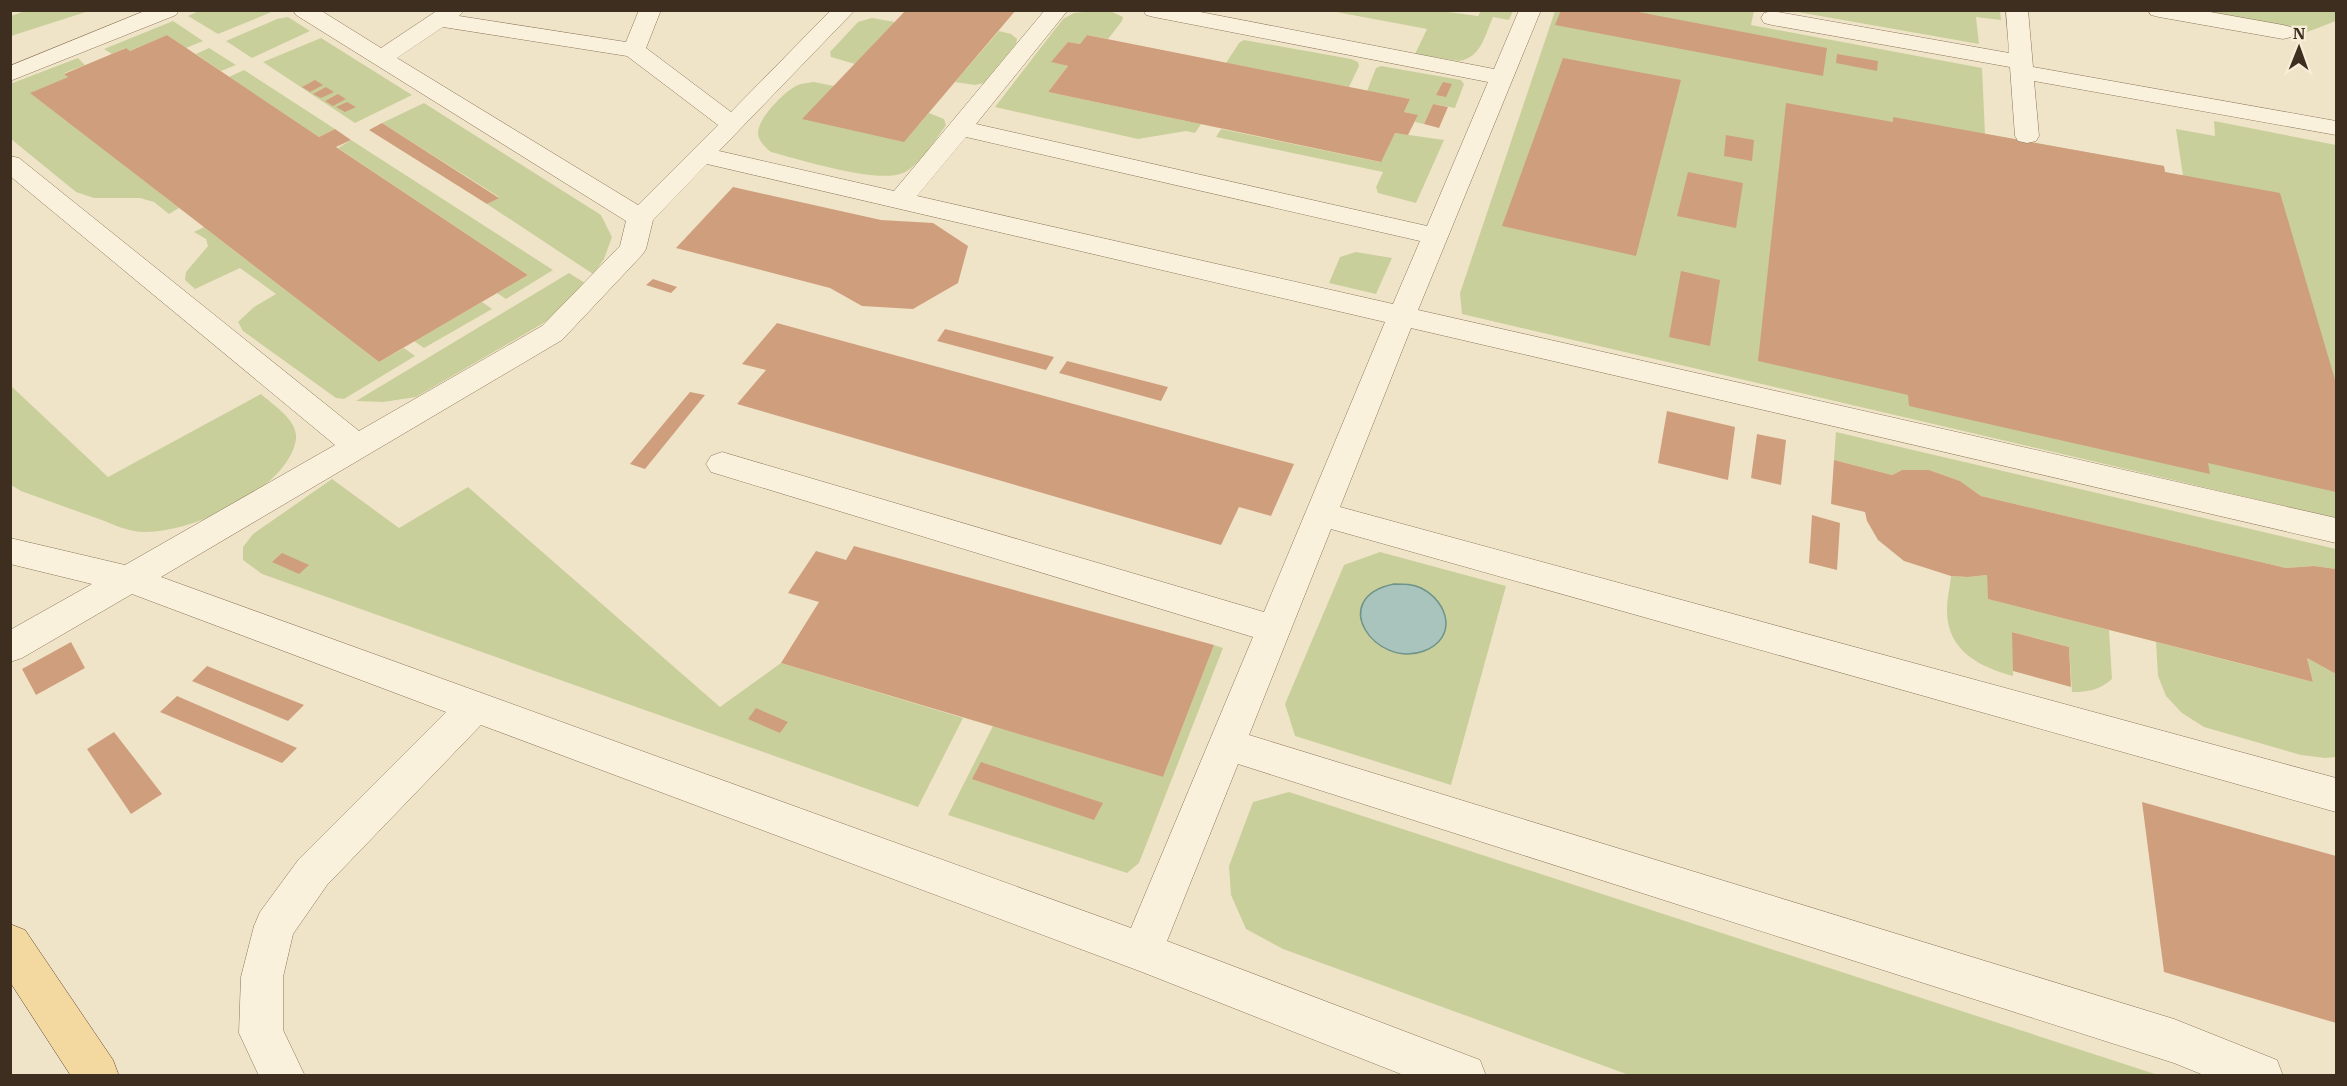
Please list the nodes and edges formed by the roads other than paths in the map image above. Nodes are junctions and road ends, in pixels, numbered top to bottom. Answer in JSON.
{"nodes":[{"id":1,"x":168,"y":10,"type":"edge"},
{"id":2,"x":304,"y":10,"type":"edge"},
{"id":3,"x":650,"y":10,"type":"edge"},
{"id":4,"x":844,"y":10,"type":"edge"},
{"id":5,"x":1057,"y":10,"type":"edge"},
{"id":6,"x":1154,"y":10,"type":"edge"},
{"id":7,"x":1530,"y":10,"type":"edge"},
{"id":8,"x":2017,"y":10,"type":"edge"},
{"id":9,"x":2159,"y":10,"type":"edge"},
{"id":10,"x":447,"y":15,"type":"edge"},
{"id":11,"x":1772,"y":18,"type":"dead end"},
{"id":12,"x":2283,"y":32,"type":"dead end"},
{"id":13,"x":634,"y":50,"type":"junction"},
{"id":14,"x":381,"y":58,"type":"junction"},
{"id":15,"x":2021,"y":67,"type":"junction"},
{"id":16,"x":10,"y":74,"type":"edge"},
{"id":17,"x":1502,"y":78,"type":"junction"},
{"id":18,"x":732,"y":124,"type":"junction"},
{"id":19,"x":960,"y":128,"type":"junction"},
{"id":20,"x":2337,"y":128,"type":"edge"},
{"id":21,"x":2026,"y":136,"type":"dead end"},
{"id":22,"x":702,"y":155,"type":"junction"},
{"id":23,"x":10,"y":163,"type":"edge"},
{"id":24,"x":900,"y":201,"type":"junction"},
{"id":25,"x":640,"y":218,"type":"junction"},
{"id":26,"x":1436,"y":236,"type":"junction"},
{"id":27,"x":1401,"y":318,"type":"junction"},
{"id":28,"x":357,"y":446,"type":"junction"},
{"id":29,"x":722,"y":464,"type":"dead end"},
{"id":30,"x":1320,"y":514,"type":"junction"},
{"id":31,"x":2337,"y":531,"type":"edge"},
{"id":32,"x":10,"y":551,"type":"edge"},
{"id":33,"x":129,"y":579,"type":"junction"},
{"id":34,"x":1274,"y":628,"type":"junction"},
{"id":35,"x":10,"y":648,"type":"edge"},
{"id":36,"x":475,"y":706,"type":"junction"},
{"id":37,"x":1227,"y":744,"type":"junction"},
{"id":38,"x":2337,"y":795,"type":"edge"},
{"id":39,"x":10,"y":944,"type":"edge"},
{"id":40,"x":1142,"y":952,"type":"junction"},
{"id":41,"x":97,"y":1076,"type":"edge"},
{"id":42,"x":283,"y":1076,"type":"edge"},
{"id":43,"x":1464,"y":1076,"type":"edge"},
{"id":44,"x":2261,"y":1076,"type":"edge"}],
"edges":[{"from":1,"to":16,"type":"lane"},
{"from":2,"to":14,"type":"lane"},
{"from":3,"to":13,"type":"lane"},
{"from":4,"to":18,"type":"lane"},
{"from":5,"to":19,"type":"lane"},
{"from":6,"to":17,"type":"lane"},
{"from":7,"to":17,"type":"lane"},
{"from":8,"to":15,"type":"lane"},
{"from":9,"to":12,"type":"lane"},
{"from":10,"to":13,"type":"lane"},
{"from":10,"to":14,"type":"lane"},
{"from":11,"to":15,"type":"lane"},
{"from":13,"to":18,"type":"lane"},
{"from":14,"to":25,"type":"lane"},
{"from":15,"to":20,"type":"lane"},
{"from":15,"to":21,"type":"lane"},
{"from":17,"to":26,"type":"lane"},
{"from":18,"to":22,"type":"lane"},
{"from":19,"to":24,"type":"lane"},
{"from":19,"to":26,"type":"lane"},
{"from":22,"to":24,"type":"lane"},
{"from":22,"to":25,"type":"lane"},
{"from":23,"to":28,"type":"lane"},
{"from":24,"to":27,"type":"lane"},
{"from":25,"to":28,"type":"lane"},
{"from":26,"to":27,"type":"lane"},
{"from":27,"to":30,"type":"lane"},
{"from":27,"to":31,"type":"lane"},
{"from":28,"to":33,"type":"lane"},
{"from":29,"to":34,"type":"lane"},
{"from":30,"to":34,"type":"lane"},
{"from":30,"to":38,"type":"lane"},
{"from":32,"to":33,"type":"lane"},
{"from":33,"to":35,"type":"lane"},
{"from":33,"to":36,"type":"lane"},
{"from":34,"to":37,"type":"lane"},
{"from":36,"to":40,"type":"lane"},
{"from":36,"to":42,"type":"lane"},
{"from":37,"to":40,"type":"lane"},
{"from":37,"to":44,"type":"lane"},
{"from":39,"to":41,"type":"main road"},
{"from":40,"to":43,"type":"lane"}]}
